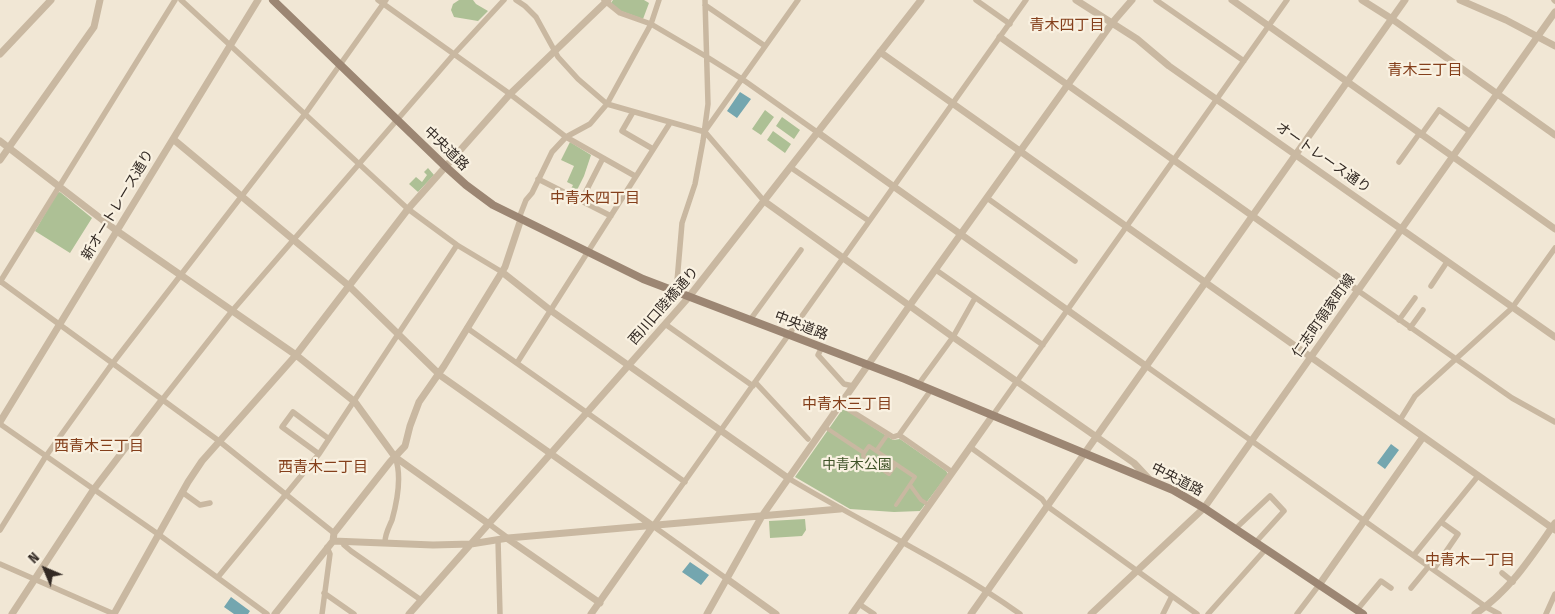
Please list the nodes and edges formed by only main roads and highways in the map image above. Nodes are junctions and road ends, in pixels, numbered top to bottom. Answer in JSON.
{"nodes":[{"id":1,"x":273,"y":0,"type":"edge"},
{"id":2,"x":1360,"y":612,"type":"edge"}],
"edges":[{"from":1,"to":2,"type":"main road","name":"中央道路"}]}
